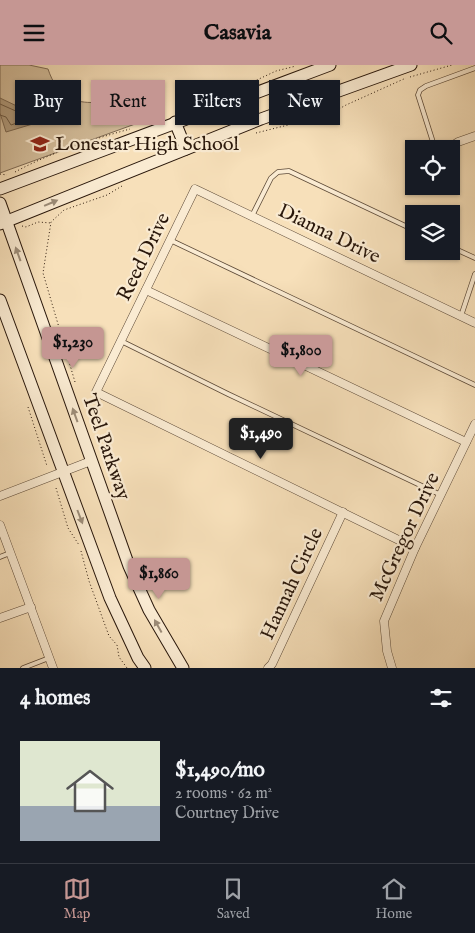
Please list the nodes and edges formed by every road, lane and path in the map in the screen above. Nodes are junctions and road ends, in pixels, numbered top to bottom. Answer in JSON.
{"nodes":[{"id":1,"x":300,"y":65,"type":"edge"},
{"id":2,"x":330,"y":65,"type":"edge"},
{"id":3,"x":411,"y":65,"type":"edge"},
{"id":4,"x":396,"y":67,"type":"edge"},
{"id":5,"x":475,"y":68,"type":"edge"},
{"id":6,"x":256,"y":80,"type":"edge"},
{"id":7,"x":259,"y":91,"type":"edge"},
{"id":8,"x":175,"y":122,"type":"edge"},
{"id":9,"x":177,"y":125,"type":"edge"},
{"id":10,"x":129,"y":129,"type":"dead end"},
{"id":11,"x":475,"y":136,"type":"edge"},
{"id":12,"x":432,"y":140,"type":"edge"},
{"id":13,"x":460,"y":141,"type":"edge"},
{"id":14,"x":186,"y":149,"type":"junction"},
{"id":15,"x":0,"y":174,"type":"edge"},
{"id":16,"x":0,"y":189,"type":"edge"},
{"id":17,"x":195,"y":189,"type":"joint"},
{"id":18,"x":0,"y":203,"type":"edge"},
{"id":19,"x":252,"y":216,"type":"junction"},
{"id":20,"x":3,"y":222,"type":"edge"},
{"id":21,"x":51,"y":223,"type":"dead end"},
{"id":22,"x":21,"y":226,"type":"dead end"},
{"id":23,"x":405,"y":226,"type":"edge"},
{"id":24,"x":170,"y":240,"type":"junction"},
{"id":25,"x":460,"y":252,"type":"edge"},
{"id":26,"x":475,"y":259,"type":"edge"},
{"id":27,"x":475,"y":274,"type":"edge"},
{"id":28,"x":146,"y":290,"type":"junction"},
{"id":29,"x":0,"y":301,"type":"edge"},
{"id":30,"x":460,"y":316,"type":"junction"},
{"id":31,"x":475,"y":323,"type":"edge"},
{"id":32,"x":121,"y":341,"type":"junction"},
{"id":33,"x":475,"y":385,"type":"edge"},
{"id":34,"x":475,"y":424,"type":"edge"},
{"id":35,"x":466,"y":443,"type":"junction"},
{"id":36,"x":91,"y":461,"type":"junction"},
{"id":37,"x":63,"y":472,"type":"junction"},
{"id":38,"x":56,"y":488,"type":"dead end"},
{"id":39,"x":441,"y":495,"type":"junction"},
{"id":40,"x":0,"y":496,"type":"edge"},
{"id":41,"x":343,"y":512,"type":"junction"},
{"id":42,"x":0,"y":525,"type":"edge"},
{"id":43,"x":415,"y":548,"type":"junction"},
{"id":44,"x":10,"y":553,"type":"junction"},
{"id":45,"x":0,"y":557,"type":"edge"},
{"id":46,"x":31,"y":607,"type":"junction"},
{"id":47,"x":0,"y":618,"type":"edge"},
{"id":48,"x":50,"y":658,"type":"junction"},
{"id":49,"x":23,"y":668,"type":"edge"},
{"id":50,"x":53,"y":668,"type":"edge"},
{"id":51,"x":127,"y":668,"type":"edge"},
{"id":52,"x":145,"y":668,"type":"edge"},
{"id":53,"x":183,"y":668,"type":"edge"},
{"id":54,"x":268,"y":668,"type":"edge"},
{"id":55,"x":392,"y":668,"type":"edge"}],
"edges":[{"from":1,"to":6,"type":"path"},
{"from":2,"to":7,"type":"main road"},
{"from":3,"to":4,"type":"main road"},
{"from":4,"to":14,"type":"main road"},
{"from":5,"to":12,"type":"lane"},
{"from":8,"to":16,"type":"main road"},
{"from":9,"to":14,"type":"main road"},
{"from":10,"to":15,"type":"path"},
{"from":11,"to":13,"type":"street"},
{"from":20,"to":14,"type":"main road","one_way":true},
{"from":17,"to":19,"type":"street","name":"Dianna Drive"},
{"from":17,"to":24,"type":"street","name":"Reed Drive"},
{"from":18,"to":20,"type":"main road","name":"Teel Parkway"},
{"from":19,"to":23,"type":"lane"},
{"from":19,"to":30,"type":"street","name":"Dianna Drive"},
{"from":36,"to":20,"type":"main road","name":"Teel Parkway","one_way":true},
{"from":21,"to":22,"type":"path"},
{"from":24,"to":28,"type":"street","name":"Reed Drive"},
{"from":24,"to":33,"type":"lane"},
{"from":25,"to":26,"type":"lane"},
{"from":27,"to":30,"type":"lane"},
{"from":28,"to":32,"type":"street","name":"Reed Drive"},
{"from":28,"to":35,"type":"street"},
{"from":29,"to":37,"type":"main road"},
{"from":30,"to":31,"type":"street","name":"Dianna Drive"},
{"from":32,"to":39,"type":"lane"},
{"from":32,"to":41,"type":"street","name":"Reed Drive"},
{"from":34,"to":35,"type":"street","name":"McGregor Drive"},
{"from":35,"to":39,"type":"street","name":"McGregor Drive"},
{"from":36,"to":37,"type":"street"},
{"from":53,"to":36,"type":"main road","name":"Teel Parkway","one_way":true},
{"from":37,"to":40,"type":"street"},
{"from":37,"to":52,"type":"main road","one_way":true},
{"from":38,"to":51,"type":"path"},
{"from":39,"to":43,"type":"street","name":"McGregor Drive"},
{"from":41,"to":43,"type":"street"},
{"from":41,"to":54,"type":"street","name":"Hannah Circle"},
{"from":42,"to":44,"type":"street"},
{"from":43,"to":55,"type":"street","name":"McGregor Drive"},
{"from":44,"to":45,"type":"lane"},
{"from":44,"to":46,"type":"street"},
{"from":46,"to":47,"type":"street"},
{"from":46,"to":48,"type":"street"},
{"from":48,"to":49,"type":"lane"},
{"from":48,"to":50,"type":"street"}]}
